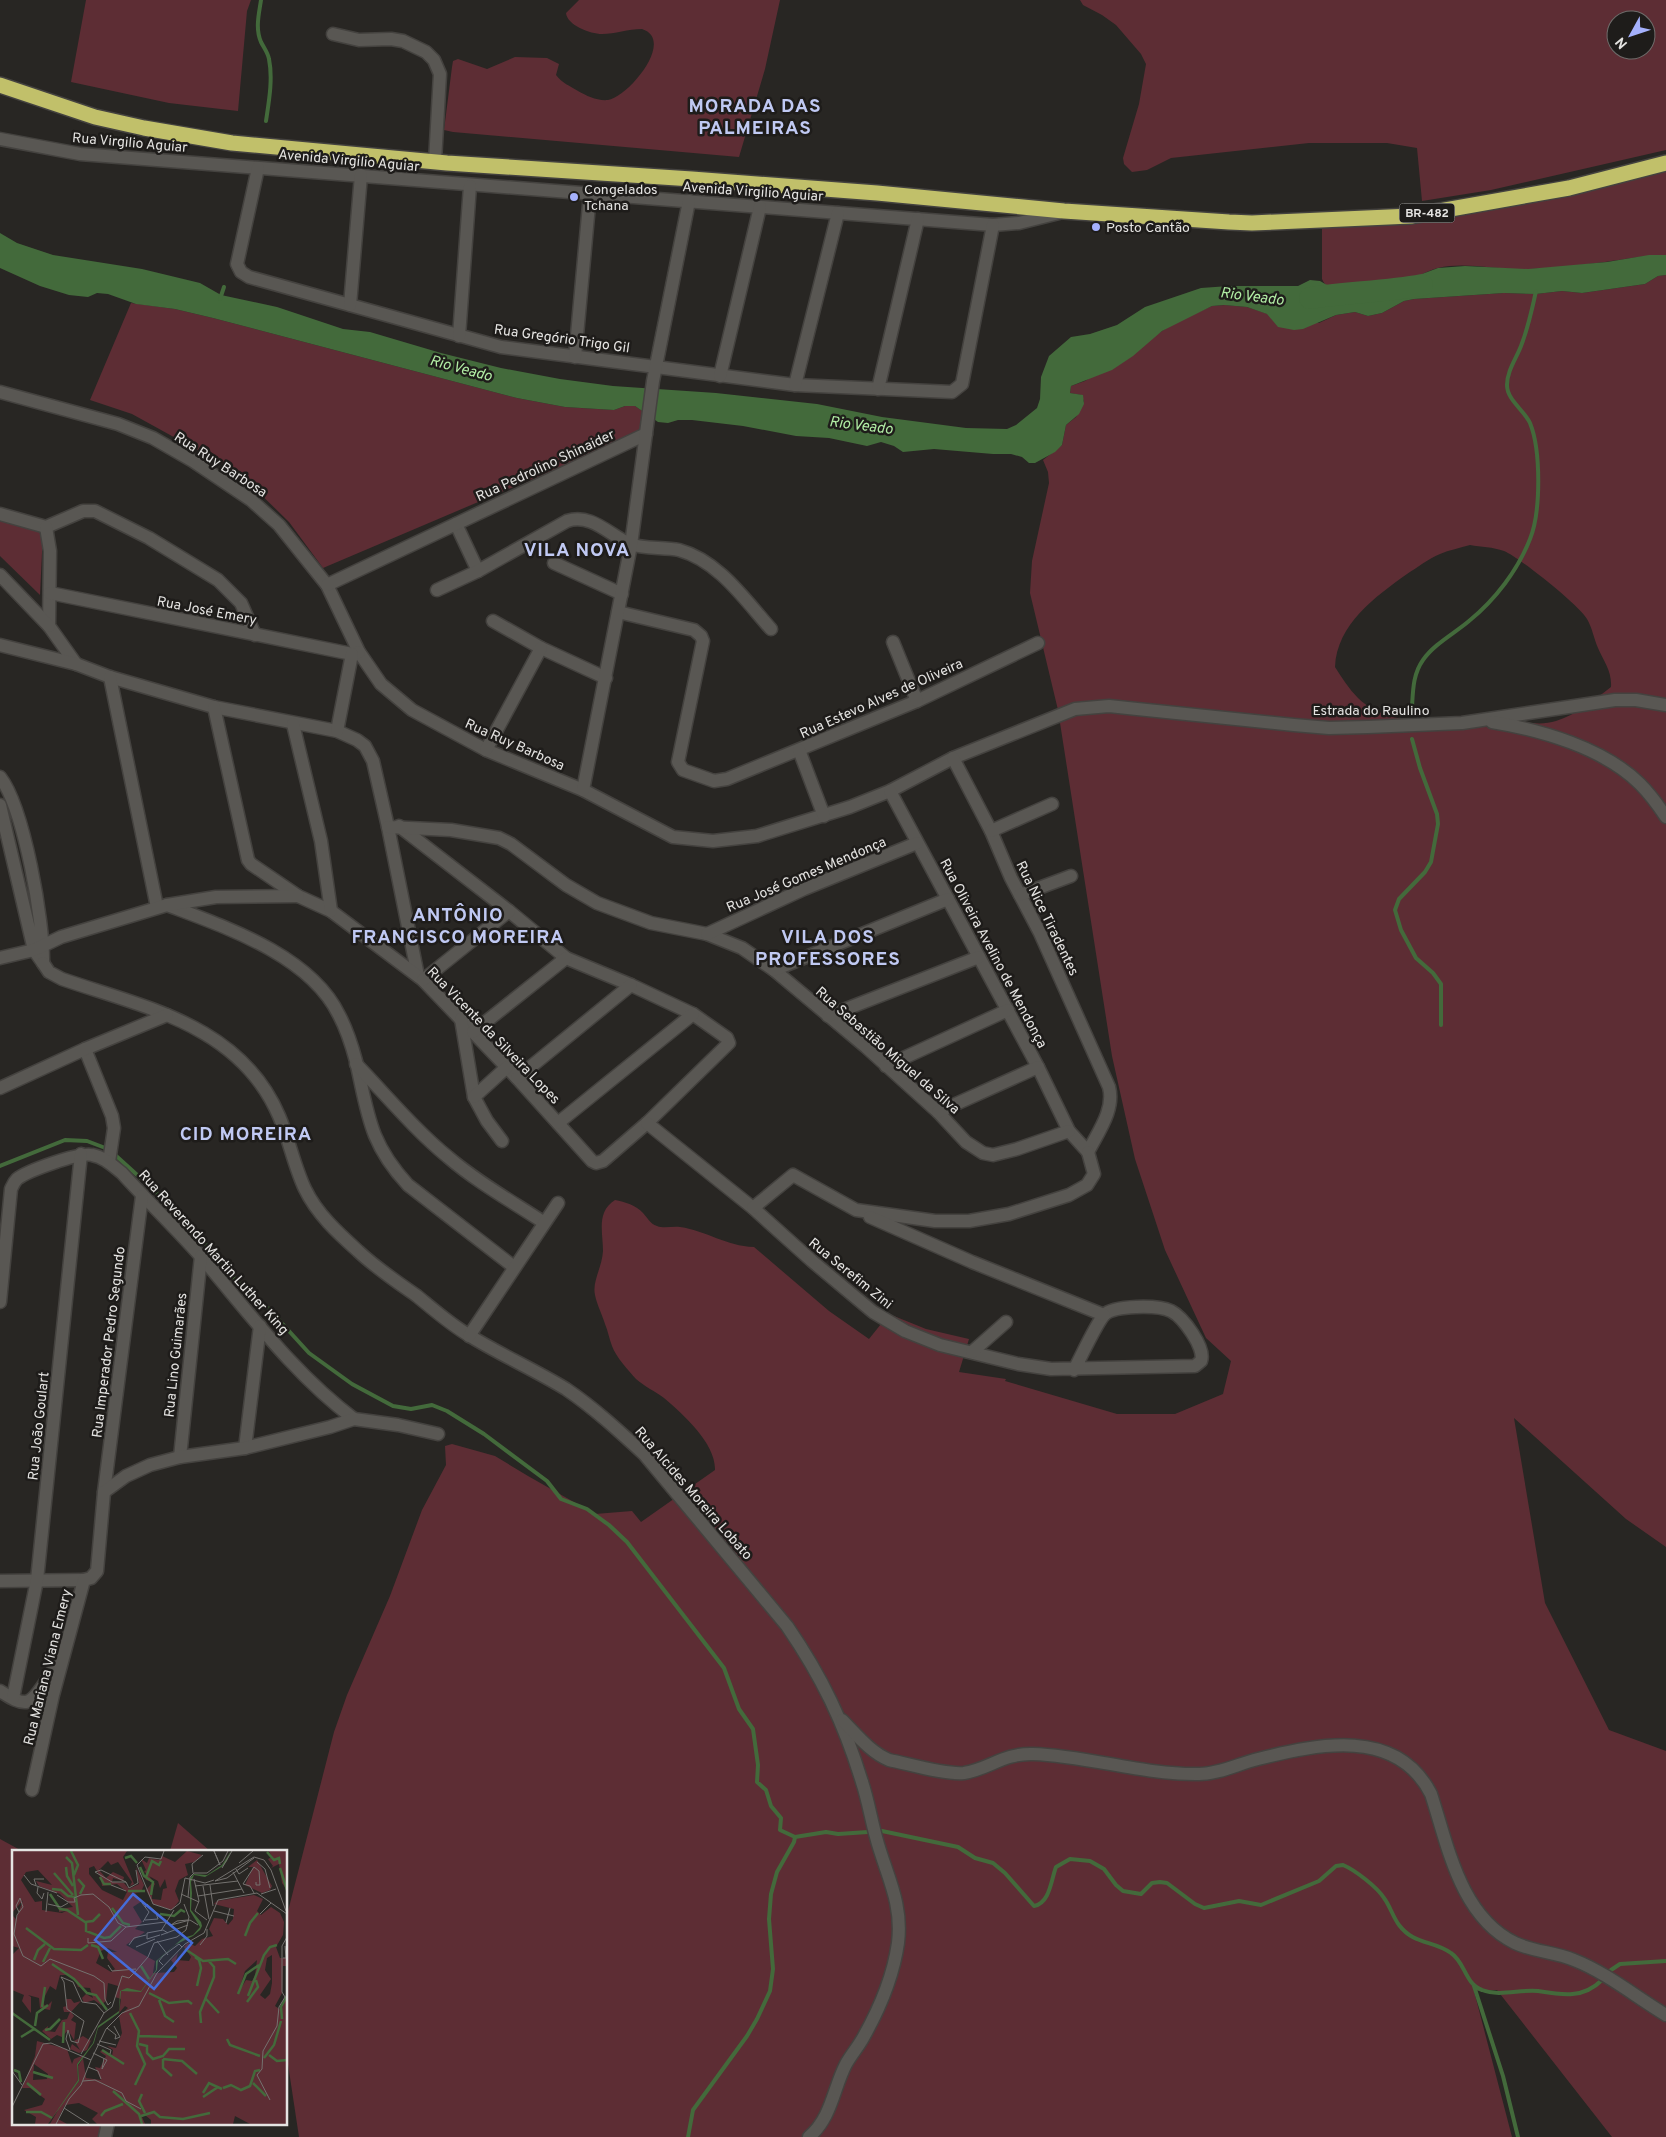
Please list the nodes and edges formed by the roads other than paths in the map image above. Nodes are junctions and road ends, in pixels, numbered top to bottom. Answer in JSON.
{"nodes":[{"id":1,"x":333,"y":34,"type":"dead end"},
{"id":2,"x":0,"y":85,"type":"edge"},
{"id":3,"x":0,"y":138,"type":"edge"},
{"id":4,"x":435,"y":161,"type":"junction"},
{"id":5,"x":1666,"y":163,"type":"edge"},
{"id":6,"x":258,"y":168,"type":"junction"},
{"id":7,"x":361,"y":175,"type":"junction"},
{"id":8,"x":470,"y":186,"type":"junction"},
{"id":9,"x":590,"y":194,"type":"junction"},
{"id":10,"x":689,"y":201,"type":"junction"},
{"id":11,"x":760,"y":207,"type":"junction"},
{"id":12,"x":1064,"y":211,"type":"junction"},
{"id":13,"x":838,"y":213,"type":"junction"},
{"id":14,"x":918,"y":219,"type":"junction"},
{"id":15,"x":993,"y":226,"type":"junction"},
{"id":16,"x":350,"y":305,"type":"junction"},
{"id":17,"x":459,"y":336,"type":"junction"},
{"id":18,"x":575,"y":357,"type":"junction"},
{"id":19,"x":656,"y":366,"type":"junction"},
{"id":20,"x":720,"y":376,"type":"junction"},
{"id":21,"x":795,"y":385,"type":"junction"},
{"id":22,"x":878,"y":389,"type":"junction"},
{"id":23,"x":0,"y":392,"type":"edge"},
{"id":24,"x":646,"y":433,"type":"junction"},
{"id":25,"x":0,"y":514,"type":"edge"},
{"id":26,"x":456,"y":524,"type":"junction"},
{"id":27,"x":46,"y":527,"type":"junction"},
{"id":28,"x":631,"y":544,"type":"junction"},
{"id":29,"x":554,"y":563,"type":"dead end"},
{"id":30,"x":478,"y":571,"type":"junction"},
{"id":31,"x":0,"y":575,"type":"edge"},
{"id":32,"x":327,"y":585,"type":"junction"},
{"id":33,"x":437,"y":590,"type":"dead end"},
{"id":34,"x":50,"y":593,"type":"junction"},
{"id":35,"x":622,"y":594,"type":"junction"},
{"id":36,"x":618,"y":612,"type":"junction"},
{"id":37,"x":493,"y":621,"type":"dead end"},
{"id":38,"x":48,"y":626,"type":"junction"},
{"id":39,"x":771,"y":629,"type":"dead end"},
{"id":40,"x":255,"y":636,"type":"junction"},
{"id":41,"x":893,"y":642,"type":"dead end"},
{"id":42,"x":1038,"y":644,"type":"dead end"},
{"id":43,"x":0,"y":645,"type":"edge"},
{"id":44,"x":541,"y":648,"type":"junction"},
{"id":45,"x":355,"y":653,"type":"junction"},
{"id":46,"x":76,"y":664,"type":"junction"},
{"id":47,"x":110,"y":677,"type":"junction"},
{"id":48,"x":606,"y":678,"type":"junction"},
{"id":49,"x":917,"y":701,"type":"junction"},
{"id":50,"x":1666,"y":705,"type":"edge"},
{"id":51,"x":214,"y":707,"type":"junction"},
{"id":52,"x":1482,"y":720,"type":"junction"},
{"id":53,"x":294,"y":724,"type":"junction"},
{"id":54,"x":337,"y":731,"type":"junction"},
{"id":55,"x":486,"y":750,"type":"junction"},
{"id":56,"x":799,"y":750,"type":"junction"},
{"id":57,"x":953,"y":758,"type":"junction"},
{"id":58,"x":0,"y":777,"type":"edge"},
{"id":59,"x":583,"y":790,"type":"junction"},
{"id":60,"x":890,"y":791,"type":"junction"},
{"id":61,"x":1052,"y":804,"type":"dead end"},
{"id":62,"x":0,"y":805,"type":"edge"},
{"id":63,"x":824,"y":816,"type":"junction"},
{"id":64,"x":1666,"y":817,"type":"edge"},
{"id":65,"x":393,"y":826,"type":"junction"},
{"id":66,"x":991,"y":831,"type":"junction"},
{"id":67,"x":917,"y":843,"type":"junction"},
{"id":68,"x":1071,"y":876,"type":"dead end"},
{"id":69,"x":1020,"y":895,"type":"junction"},
{"id":70,"x":298,"y":896,"type":"junction"},
{"id":71,"x":948,"y":899,"type":"junction"},
{"id":72,"x":162,"y":906,"type":"junction"},
{"id":73,"x":331,"y":911,"type":"junction"},
{"id":74,"x":509,"y":911,"type":"junction"},
{"id":75,"x":707,"y":934,"type":"junction"},
{"id":76,"x":39,"y":948,"type":"junction"},
{"id":77,"x":979,"y":957,"type":"junction"},
{"id":78,"x":0,"y":958,"type":"edge"},
{"id":79,"x":566,"y":958,"type":"junction"},
{"id":80,"x":774,"y":970,"type":"junction"},
{"id":81,"x":421,"y":978,"type":"junction"},
{"id":82,"x":631,"y":985,"type":"junction"},
{"id":83,"x":1008,"y":1010,"type":"junction"},
{"id":84,"x":693,"y":1014,"type":"junction"},
{"id":85,"x":166,"y":1015,"type":"junction"},
{"id":86,"x":828,"y":1016,"type":"junction"},
{"id":87,"x":460,"y":1019,"type":"junction"},
{"id":88,"x":473,"y":1032,"type":"junction"},
{"id":89,"x":85,"y":1049,"type":"junction"},
{"id":90,"x":356,"y":1064,"type":"junction"},
{"id":91,"x":886,"y":1066,"type":"junction"},
{"id":92,"x":507,"y":1067,"type":"junction"},
{"id":93,"x":1038,"y":1067,"type":"junction"},
{"id":94,"x":517,"y":1078,"type":"junction"},
{"id":95,"x":0,"y":1088,"type":"edge"},
{"id":96,"x":474,"y":1097,"type":"junction"},
{"id":97,"x":938,"y":1112,"type":"junction"},
{"id":98,"x":646,"y":1123,"type":"junction"},
{"id":99,"x":558,"y":1124,"type":"junction"},
{"id":100,"x":1069,"y":1131,"type":"junction"},
{"id":101,"x":502,"y":1141,"type":"dead end"},
{"id":102,"x":1088,"y":1152,"type":"junction"},
{"id":103,"x":80,"y":1154,"type":"junction"},
{"id":104,"x":109,"y":1160,"type":"junction"},
{"id":105,"x":142,"y":1196,"type":"junction"},
{"id":106,"x":558,"y":1203,"type":"dead end"},
{"id":107,"x":752,"y":1208,"type":"junction"},
{"id":108,"x":856,"y":1210,"type":"junction"},
{"id":109,"x":544,"y":1222,"type":"junction"},
{"id":110,"x":201,"y":1256,"type":"junction"},
{"id":111,"x":514,"y":1266,"type":"junction"},
{"id":112,"x":0,"y":1302,"type":"edge"},
{"id":113,"x":1104,"y":1315,"type":"junction"},
{"id":114,"x":1006,"y":1322,"type":"dead end"},
{"id":115,"x":260,"y":1326,"type":"junction"},
{"id":116,"x":468,"y":1336,"type":"junction"},
{"id":117,"x":972,"y":1352,"type":"junction"},
{"id":118,"x":1074,"y":1370,"type":"junction"},
{"id":119,"x":354,"y":1419,"type":"junction"},
{"id":120,"x":438,"y":1434,"type":"dead end"},
{"id":121,"x":245,"y":1448,"type":"junction"},
{"id":122,"x":180,"y":1457,"type":"junction"},
{"id":123,"x":104,"y":1492,"type":"junction"},
{"id":124,"x":37,"y":1580,"type":"junction"},
{"id":125,"x":84,"y":1580,"type":"junction"},
{"id":126,"x":0,"y":1581,"type":"edge"},
{"id":127,"x":64,"y":1653,"type":"junction"},
{"id":128,"x":0,"y":1691,"type":"edge"},
{"id":129,"x":13,"y":1698,"type":"junction"},
{"id":130,"x":839,"y":1716,"type":"junction"},
{"id":131,"x":32,"y":1790,"type":"dead end"},
{"id":132,"x":1666,"y":2015,"type":"edge"},
{"id":133,"x":108,"y":2124,"type":"edge"},
{"id":134,"x":105,"y":2137,"type":"edge"},
{"id":135,"x":810,"y":2137,"type":"edge"}],
"edges":[{"from":1,"to":4,"type":"street"},
{"from":2,"to":4,"type":"highway","number":"BR-482"},
{"from":3,"to":6,"type":"street","name":"Rua Virgilio Aguiar"},
{"from":4,"to":12,"type":"highway","number":"BR-482"},
{"from":5,"to":12,"type":"highway","number":"BR-482"},
{"from":6,"to":7,"type":"street","name":"Avenida Virgilio Aguiar"},
{"from":6,"to":16,"type":"street","name":"Rua Gregório Trigo Gil"},
{"from":7,"to":8,"type":"street","name":"Avenida Virgilio Aguiar"},
{"from":7,"to":16,"type":"street"},
{"from":8,"to":9,"type":"street","name":"Avenida Virgilio Aguiar"},
{"from":8,"to":17,"type":"street"},
{"from":9,"to":10,"type":"street","name":"Avenida Virgilio Aguiar"},
{"from":9,"to":18,"type":"street"},
{"from":10,"to":11,"type":"street","name":"Avenida Virgilio Aguiar"},
{"from":10,"to":19,"type":"street"},
{"from":11,"to":13,"type":"street","name":"Avenida Virgilio Aguiar"},
{"from":11,"to":20,"type":"street"},
{"from":12,"to":15,"type":"street","name":"Avenida Virgilio Aguiar"},
{"from":13,"to":14,"type":"street","name":"Avenida Virgilio Aguiar"},
{"from":13,"to":21,"type":"street"},
{"from":14,"to":15,"type":"street","name":"Avenida Virgilio Aguiar"},
{"from":14,"to":22,"type":"street"},
{"from":15,"to":22,"type":"street","name":"Rua Gregório Trigo Gil"},
{"from":16,"to":17,"type":"street","name":"Rua Gregório Trigo Gil"},
{"from":17,"to":18,"type":"street","name":"Rua Gregório Trigo Gil"},
{"from":18,"to":19,"type":"street","name":"Rua Gregório Trigo Gil"},
{"from":19,"to":20,"type":"street","name":"Rua Gregório Trigo Gil"},
{"from":19,"to":24,"type":"street"},
{"from":20,"to":21,"type":"street","name":"Rua Gregório Trigo Gil"},
{"from":21,"to":22,"type":"street","name":"Rua Gregório Trigo Gil"},
{"from":23,"to":32,"type":"street","name":"Rua Ruy Barbosa"},
{"from":24,"to":26,"type":"street","name":"Rua Pedrolino Shinaider"},
{"from":24,"to":28,"type":"street"},
{"from":25,"to":27,"type":"street"},
{"from":26,"to":30,"type":"street"},
{"from":26,"to":32,"type":"street","name":"Rua Pedrolino Shinaider"},
{"from":27,"to":34,"type":"street"},
{"from":27,"to":40,"type":"street"},
{"from":28,"to":30,"type":"street"},
{"from":28,"to":35,"type":"street"},
{"from":28,"to":39,"type":"street"},
{"from":29,"to":35,"type":"street"},
{"from":30,"to":33,"type":"street"},
{"from":31,"to":38,"type":"street"},
{"from":32,"to":45,"type":"street","name":"Rua Ruy Barbosa"},
{"from":34,"to":38,"type":"street"},
{"from":34,"to":40,"type":"street","name":"Rua José Emery"},
{"from":35,"to":36,"type":"street"},
{"from":36,"to":48,"type":"street"},
{"from":36,"to":56,"type":"street"},
{"from":37,"to":44,"type":"street"},
{"from":38,"to":46,"type":"street"},
{"from":40,"to":45,"type":"street","name":"Rua José Emery"},
{"from":41,"to":49,"type":"street"},
{"from":42,"to":49,"type":"street","name":"Rua Estevo Alves de Oliveira"},
{"from":43,"to":46,"type":"street"},
{"from":44,"to":48,"type":"street"},
{"from":44,"to":55,"type":"street"},
{"from":45,"to":54,"type":"street"},
{"from":45,"to":55,"type":"street","name":"Rua Ruy Barbosa"},
{"from":46,"to":47,"type":"street"},
{"from":47,"to":51,"type":"street"},
{"from":47,"to":72,"type":"street"},
{"from":48,"to":59,"type":"street"},
{"from":49,"to":56,"type":"street","name":"Rua Estevo Alves de Oliveira"},
{"from":50,"to":52,"type":"street","name":"Estrada do Raulino"},
{"from":51,"to":53,"type":"street"},
{"from":51,"to":70,"type":"street","name":"Rua Vicente da Silveira Lopes"},
{"from":52,"to":57,"type":"street","name":"Estrada do Raulino"},
{"from":52,"to":64,"type":"street"},
{"from":53,"to":54,"type":"street"},
{"from":53,"to":73,"type":"street"},
{"from":54,"to":65,"type":"street"},
{"from":55,"to":59,"type":"street","name":"Rua Ruy Barbosa"},
{"from":56,"to":63,"type":"street","name":"Rua Estevo Alves de Oliveira"},
{"from":57,"to":60,"type":"street"},
{"from":57,"to":66,"type":"street","name":"Rua Nice Tiradentes"},
{"from":58,"to":76,"type":"street"},
{"from":59,"to":63,"type":"street"},
{"from":60,"to":63,"type":"street"},
{"from":60,"to":67,"type":"street","name":"Rua Oliveira Avelino de Mendonça"},
{"from":61,"to":66,"type":"street"},
{"from":62,"to":76,"type":"street"},
{"from":65,"to":74,"type":"street"},
{"from":65,"to":75,"type":"street","name":"Rua Sebastião Miguel da Silva"},
{"from":65,"to":81,"type":"street"},
{"from":66,"to":69,"type":"street","name":"Rua Nice Tiradentes"},
{"from":67,"to":71,"type":"street","name":"Rua Oliveira Avelino de Mendonça"},
{"from":67,"to":75,"type":"street","name":"Rua José Gomes Mendonça"},
{"from":68,"to":69,"type":"street"},
{"from":69,"to":102,"type":"street","name":"Rua Nice Tiradentes"},
{"from":70,"to":72,"type":"street"},
{"from":70,"to":73,"type":"street","name":"Rua Vicente da Silveira Lopes"},
{"from":71,"to":77,"type":"street","name":"Rua Oliveira Avelino de Mendonça"},
{"from":71,"to":80,"type":"street"},
{"from":72,"to":76,"type":"street"},
{"from":72,"to":90,"type":"street"},
{"from":73,"to":81,"type":"street","name":"Rua Vicente da Silveira Lopes"},
{"from":74,"to":79,"type":"street"},
{"from":74,"to":81,"type":"street"},
{"from":75,"to":80,"type":"street","name":"Rua Sebastião Miguel da Silva"},
{"from":76,"to":78,"type":"street"},
{"from":76,"to":85,"type":"street","name":"Rua Alcides Moreira Lobato"},
{"from":77,"to":83,"type":"street","name":"Rua Oliveira Avelino de Mendonça"},
{"from":77,"to":86,"type":"street"},
{"from":79,"to":82,"type":"street"},
{"from":79,"to":88,"type":"street"},
{"from":80,"to":86,"type":"street","name":"Rua Sebastião Miguel da Silva"},
{"from":81,"to":87,"type":"street","name":"Rua Vicente da Silveira Lopes"},
{"from":82,"to":84,"type":"street"},
{"from":82,"to":94,"type":"street"},
{"from":83,"to":91,"type":"street"},
{"from":83,"to":93,"type":"street","name":"Rua Oliveira Avelino de Mendonça"},
{"from":84,"to":98,"type":"street"},
{"from":84,"to":99,"type":"street"},
{"from":85,"to":89,"type":"street"},
{"from":85,"to":116,"type":"street","name":"Rua Alcides Moreira Lobato"},
{"from":86,"to":91,"type":"street","name":"Rua Sebastião Miguel da Silva"},
{"from":87,"to":88,"type":"street","name":"Rua Vicente da Silveira Lopes"},
{"from":87,"to":96,"type":"street"},
{"from":88,"to":92,"type":"street","name":"Rua Vicente da Silveira Lopes"},
{"from":89,"to":95,"type":"street"},
{"from":89,"to":104,"type":"street"},
{"from":90,"to":109,"type":"street"},
{"from":90,"to":111,"type":"street"},
{"from":91,"to":97,"type":"street","name":"Rua Sebastião Miguel da Silva"},
{"from":92,"to":94,"type":"street","name":"Rua Vicente da Silveira Lopes"},
{"from":92,"to":96,"type":"street"},
{"from":93,"to":97,"type":"street"},
{"from":93,"to":100,"type":"street","name":"Rua Oliveira Avelino de Mendonça"},
{"from":94,"to":99,"type":"street","name":"Rua Vicente da Silveira Lopes"},
{"from":96,"to":101,"type":"street"},
{"from":97,"to":100,"type":"street","name":"Rua Sebastião Miguel da Silva"},
{"from":98,"to":99,"type":"street","name":"Rua Vicente da Silveira Lopes"},
{"from":98,"to":107,"type":"street","name":"Rua Serefim Zini"},
{"from":100,"to":102,"type":"street","name":"Rua Oliveira Avelino de Mendonça"},
{"from":102,"to":108,"type":"street"},
{"from":103,"to":104,"type":"street","name":"Rua Reverendo Martin Luther King"},
{"from":103,"to":112,"type":"street"},
{"from":103,"to":124,"type":"street","name":"Rua João Goulart"},
{"from":104,"to":105,"type":"street","name":"Rua Reverendo Martin Luther King"},
{"from":105,"to":110,"type":"street","name":"Rua Reverendo Martin Luther King"},
{"from":105,"to":123,"type":"street","name":"Rua Imperador Pedro Segundo"},
{"from":106,"to":109,"type":"street"},
{"from":107,"to":108,"type":"street"},
{"from":107,"to":117,"type":"street","name":"Rua Serefim Zini"},
{"from":108,"to":113,"type":"street"},
{"from":109,"to":111,"type":"street"},
{"from":110,"to":115,"type":"street","name":"Rua Reverendo Martin Luther King"},
{"from":110,"to":122,"type":"street","name":"Rua Lino Guimarães"},
{"from":111,"to":116,"type":"street"},
{"from":113,"to":118,"type":"street"},
{"from":113,"to":118,"type":"street","name":"Rua Serefim Zini"},
{"from":114,"to":117,"type":"street"},
{"from":115,"to":119,"type":"street","name":"Rua Reverendo Martin Luther King"},
{"from":115,"to":121,"type":"street"},
{"from":116,"to":130,"type":"street","name":"Rua Alcides Moreira Lobato"},
{"from":117,"to":118,"type":"street","name":"Rua Serefim Zini"},
{"from":119,"to":120,"type":"street"},
{"from":119,"to":121,"type":"street"},
{"from":121,"to":122,"type":"street"},
{"from":122,"to":123,"type":"street"},
{"from":123,"to":125,"type":"street","name":"Rua Mariana Viana Emery"},
{"from":124,"to":125,"type":"street"},
{"from":124,"to":126,"type":"street"},
{"from":124,"to":129,"type":"street","name":"Rua João Goulart"},
{"from":125,"to":127,"type":"street","name":"Rua Mariana Viana Emery"},
{"from":127,"to":129,"type":"street"},
{"from":127,"to":131,"type":"street","name":"Rua Mariana Viana Emery"},
{"from":128,"to":129,"type":"street"},
{"from":130,"to":132,"type":"street"},
{"from":130,"to":135,"type":"street"},
{"from":133,"to":134,"type":"street"}]}
